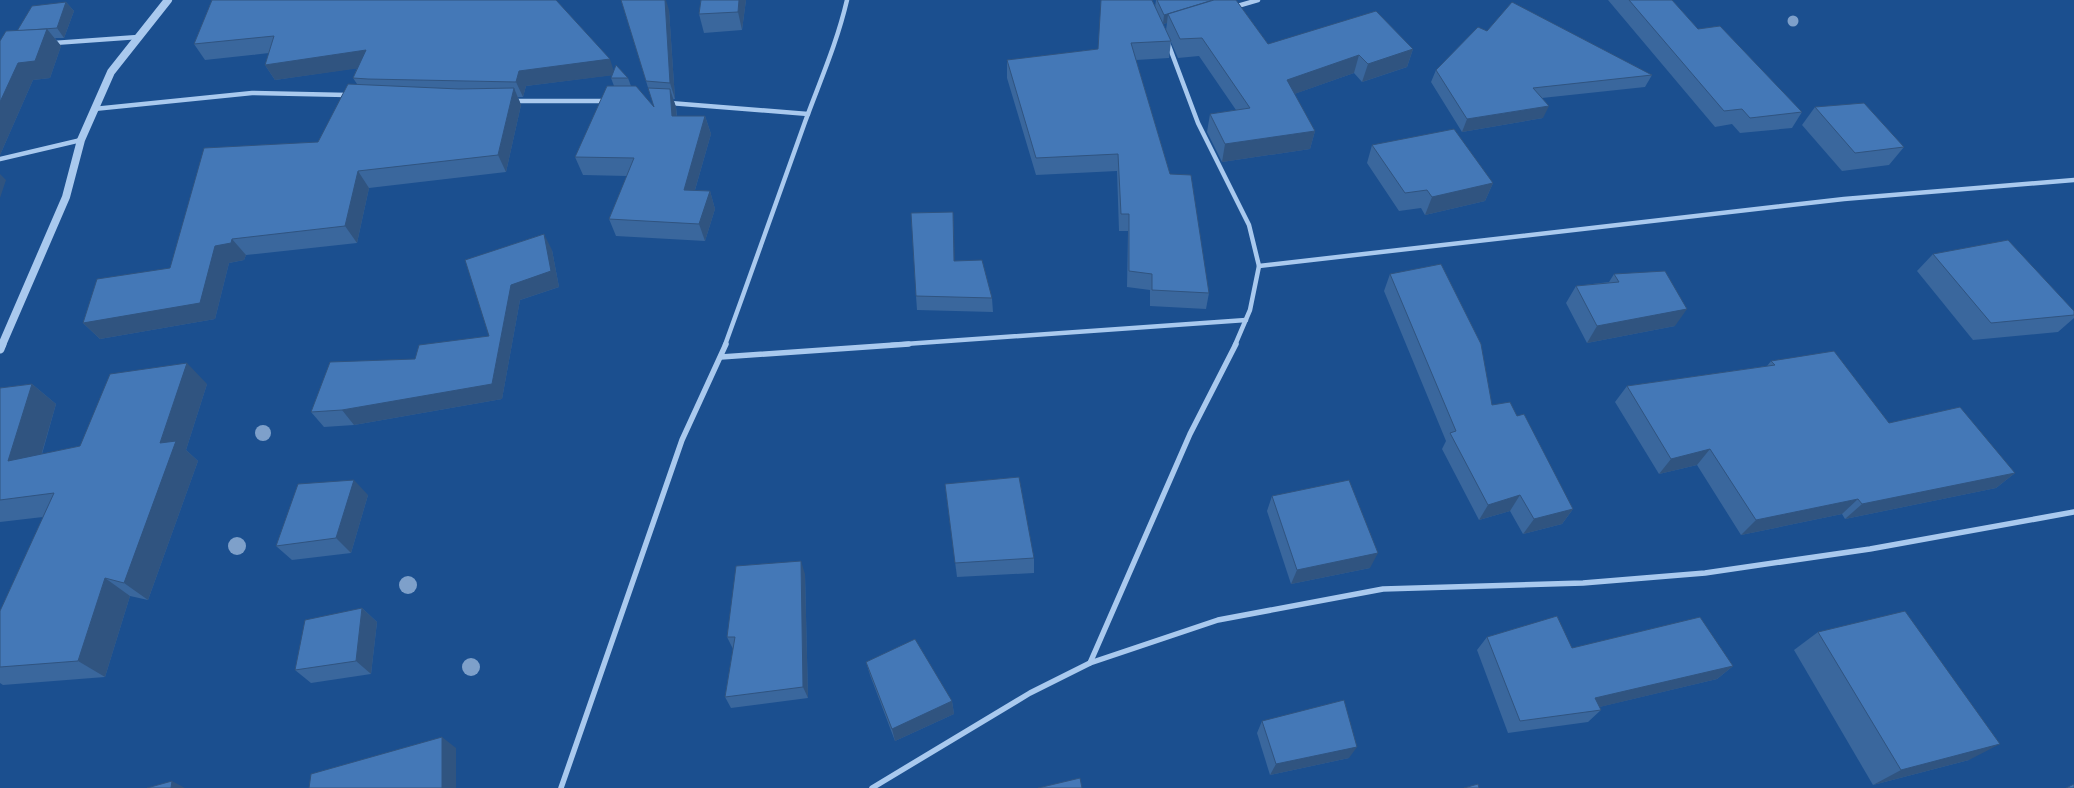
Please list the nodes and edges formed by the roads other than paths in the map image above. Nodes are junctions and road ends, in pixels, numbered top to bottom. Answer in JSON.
{"nodes":[{"id":1,"x":168,"y":0,"type":"edge"},
{"id":2,"x":847,"y":0,"type":"edge"},
{"id":3,"x":1258,"y":0,"type":"edge"},
{"id":4,"x":1231,"y":8,"type":"edge"},
{"id":5,"x":138,"y":37,"type":"junction"},
{"id":6,"x":1165,"y":37,"type":"edge"},
{"id":7,"x":46,"y":43,"type":"edge"},
{"id":8,"x":358,"y":96,"type":"edge"},
{"id":9,"x":618,"y":101,"type":"edge"},
{"id":10,"x":506,"y":102,"type":"edge"},
{"id":11,"x":665,"y":103,"type":"edge"},
{"id":12,"x":93,"y":109,"type":"junction"},
{"id":13,"x":808,"y":114,"type":"junction"},
{"id":14,"x":81,"y":140,"type":"junction"},
{"id":15,"x":0,"y":159,"type":"edge"},
{"id":16,"x":2074,"y":180,"type":"edge"},
{"id":17,"x":1259,"y":266,"type":"junction"},
{"id":18,"x":1246,"y":320,"type":"junction"},
{"id":19,"x":0,"y":349,"type":"edge"},
{"id":20,"x":721,"y":357,"type":"junction"},
{"id":21,"x":2074,"y":512,"type":"edge"},
{"id":22,"x":1090,"y":663,"type":"junction"},
{"id":23,"x":561,"y":788,"type":"edge"},
{"id":24,"x":872,"y":788,"type":"edge"}],
"edges":[{"from":1,"to":5,"type":"street"},
{"from":2,"to":13,"type":"street"},
{"from":3,"to":4,"type":"street"},
{"from":5,"to":7,"type":"street"},
{"from":5,"to":12,"type":"street"},
{"from":6,"to":17,"type":"street"},
{"from":8,"to":12,"type":"street"},
{"from":9,"to":10,"type":"street"},
{"from":11,"to":13,"type":"street"},
{"from":12,"to":14,"type":"street"},
{"from":13,"to":20,"type":"street"},
{"from":14,"to":15,"type":"street"},
{"from":14,"to":19,"type":"street"},
{"from":16,"to":17,"type":"street"},
{"from":17,"to":18,"type":"street"},
{"from":18,"to":20,"type":"street"},
{"from":18,"to":22,"type":"street"},
{"from":20,"to":23,"type":"street"},
{"from":21,"to":22,"type":"street"},
{"from":22,"to":24,"type":"street"}]}
